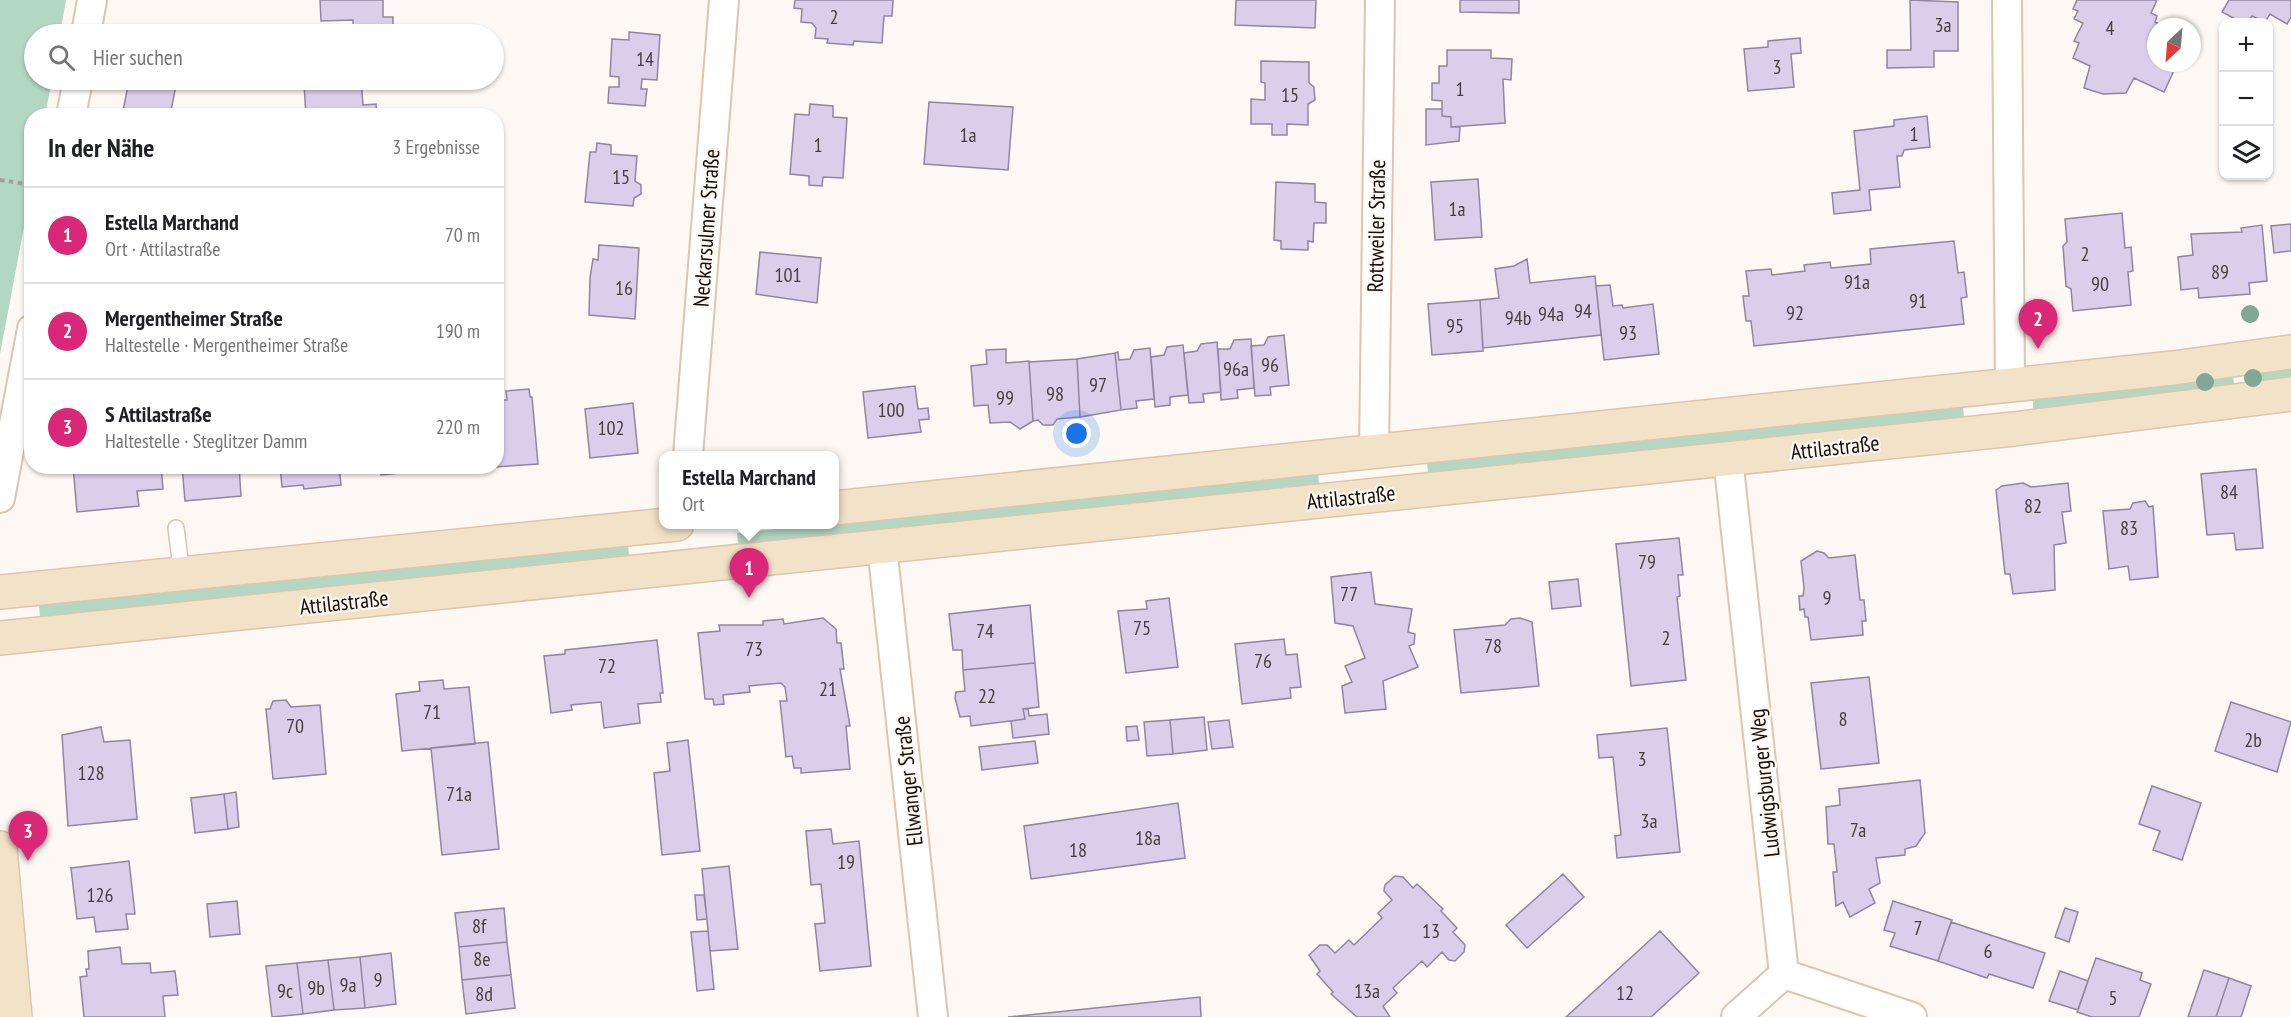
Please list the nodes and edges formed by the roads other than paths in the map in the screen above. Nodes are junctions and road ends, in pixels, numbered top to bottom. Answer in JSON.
{"nodes":[{"id":1,"x":92,"y":0,"type":"edge"},
{"id":2,"x":724,"y":0,"type":"edge"},
{"id":3,"x":1380,"y":0,"type":"edge"},
{"id":4,"x":2007,"y":0,"type":"edge"},
{"id":5,"x":88,"y":24,"type":"edge"},
{"id":6,"x":76,"y":90,"type":"edge"},
{"id":7,"x":73,"y":108,"type":"edge"},
{"id":8,"x":2291,"y":352,"type":"edge"},
{"id":9,"x":24,"y":371,"type":"edge"},
{"id":10,"x":2010,"y":386,"type":"junction"},
{"id":11,"x":2291,"y":394,"type":"edge"},
{"id":12,"x":2014,"y":429,"type":"junction"},
{"id":13,"x":688,"y":451,"type":"edge"},
{"id":14,"x":1374,"y":452,"type":"junction"},
{"id":15,"x":1728,"y":458,"type":"junction"},
{"id":16,"x":1378,"y":494,"type":"junction"},
{"id":17,"x":0,"y":498,"type":"edge"},
{"id":18,"x":839,"y":507,"type":"edge"},
{"id":19,"x":659,"y":527,"type":"edge"},
{"id":20,"x":176,"y":528,"type":"dead end"},
{"id":21,"x":684,"y":529,"type":"edge"},
{"id":22,"x":882,"y":546,"type":"junction"},
{"id":23,"x":688,"y":566,"type":"junction"},
{"id":24,"x":182,"y":575,"type":"junction"},
{"id":25,"x":0,"y":592,"type":"edge"},
{"id":26,"x":0,"y":638,"type":"edge"},
{"id":27,"x":0,"y":848,"type":"edge"},
{"id":28,"x":1784,"y":974,"type":"junction"},
{"id":29,"x":15,"y":1017,"type":"edge"},
{"id":30,"x":933,"y":1017,"type":"edge"},
{"id":31,"x":1736,"y":1017,"type":"edge"},
{"id":32,"x":1912,"y":1017,"type":"edge"}],
"edges":[{"from":1,"to":5,"type":"street"},
{"from":2,"to":13,"type":"street","name":"Neckarsulmer Straße"},
{"from":3,"to":14,"type":"street","name":"Rottweiler Straße"},
{"from":4,"to":10,"type":"street"},
{"from":6,"to":7,"type":"street"},
{"from":8,"to":10,"type":"main road","name":"Attilastraße"},
{"from":9,"to":17,"type":"street"},
{"from":10,"to":12,"type":"main road"},
{"from":10,"to":14,"type":"main road","name":"Attilastraße"},
{"from":11,"to":12,"type":"main road","name":"Attilastraße"},
{"from":12,"to":15,"type":"main road","name":"Attilastraße"},
{"from":14,"to":16,"type":"main road"},
{"from":14,"to":18,"type":"main road","name":"Attilastraße"},
{"from":15,"to":16,"type":"main road","name":"Attilastraße"},
{"from":15,"to":28,"type":"street","name":"Ludwigsburger Weg"},
{"from":16,"to":22,"type":"main road","name":"Attilastraße"},
{"from":19,"to":24,"type":"main road","name":"Attilastraße"},
{"from":20,"to":24,"type":"lane"},
{"from":21,"to":23,"type":"main road"},
{"from":22,"to":23,"type":"main road","name":"Attilastraße"},
{"from":22,"to":30,"type":"street","name":"Ellwanger Straße"},
{"from":23,"to":26,"type":"main road","name":"Attilastraße"},
{"from":24,"to":25,"type":"main road","name":"Attilastraße"},
{"from":27,"to":29,"type":"main road"},
{"from":28,"to":31,"type":"street"},
{"from":28,"to":32,"type":"street"}]}
